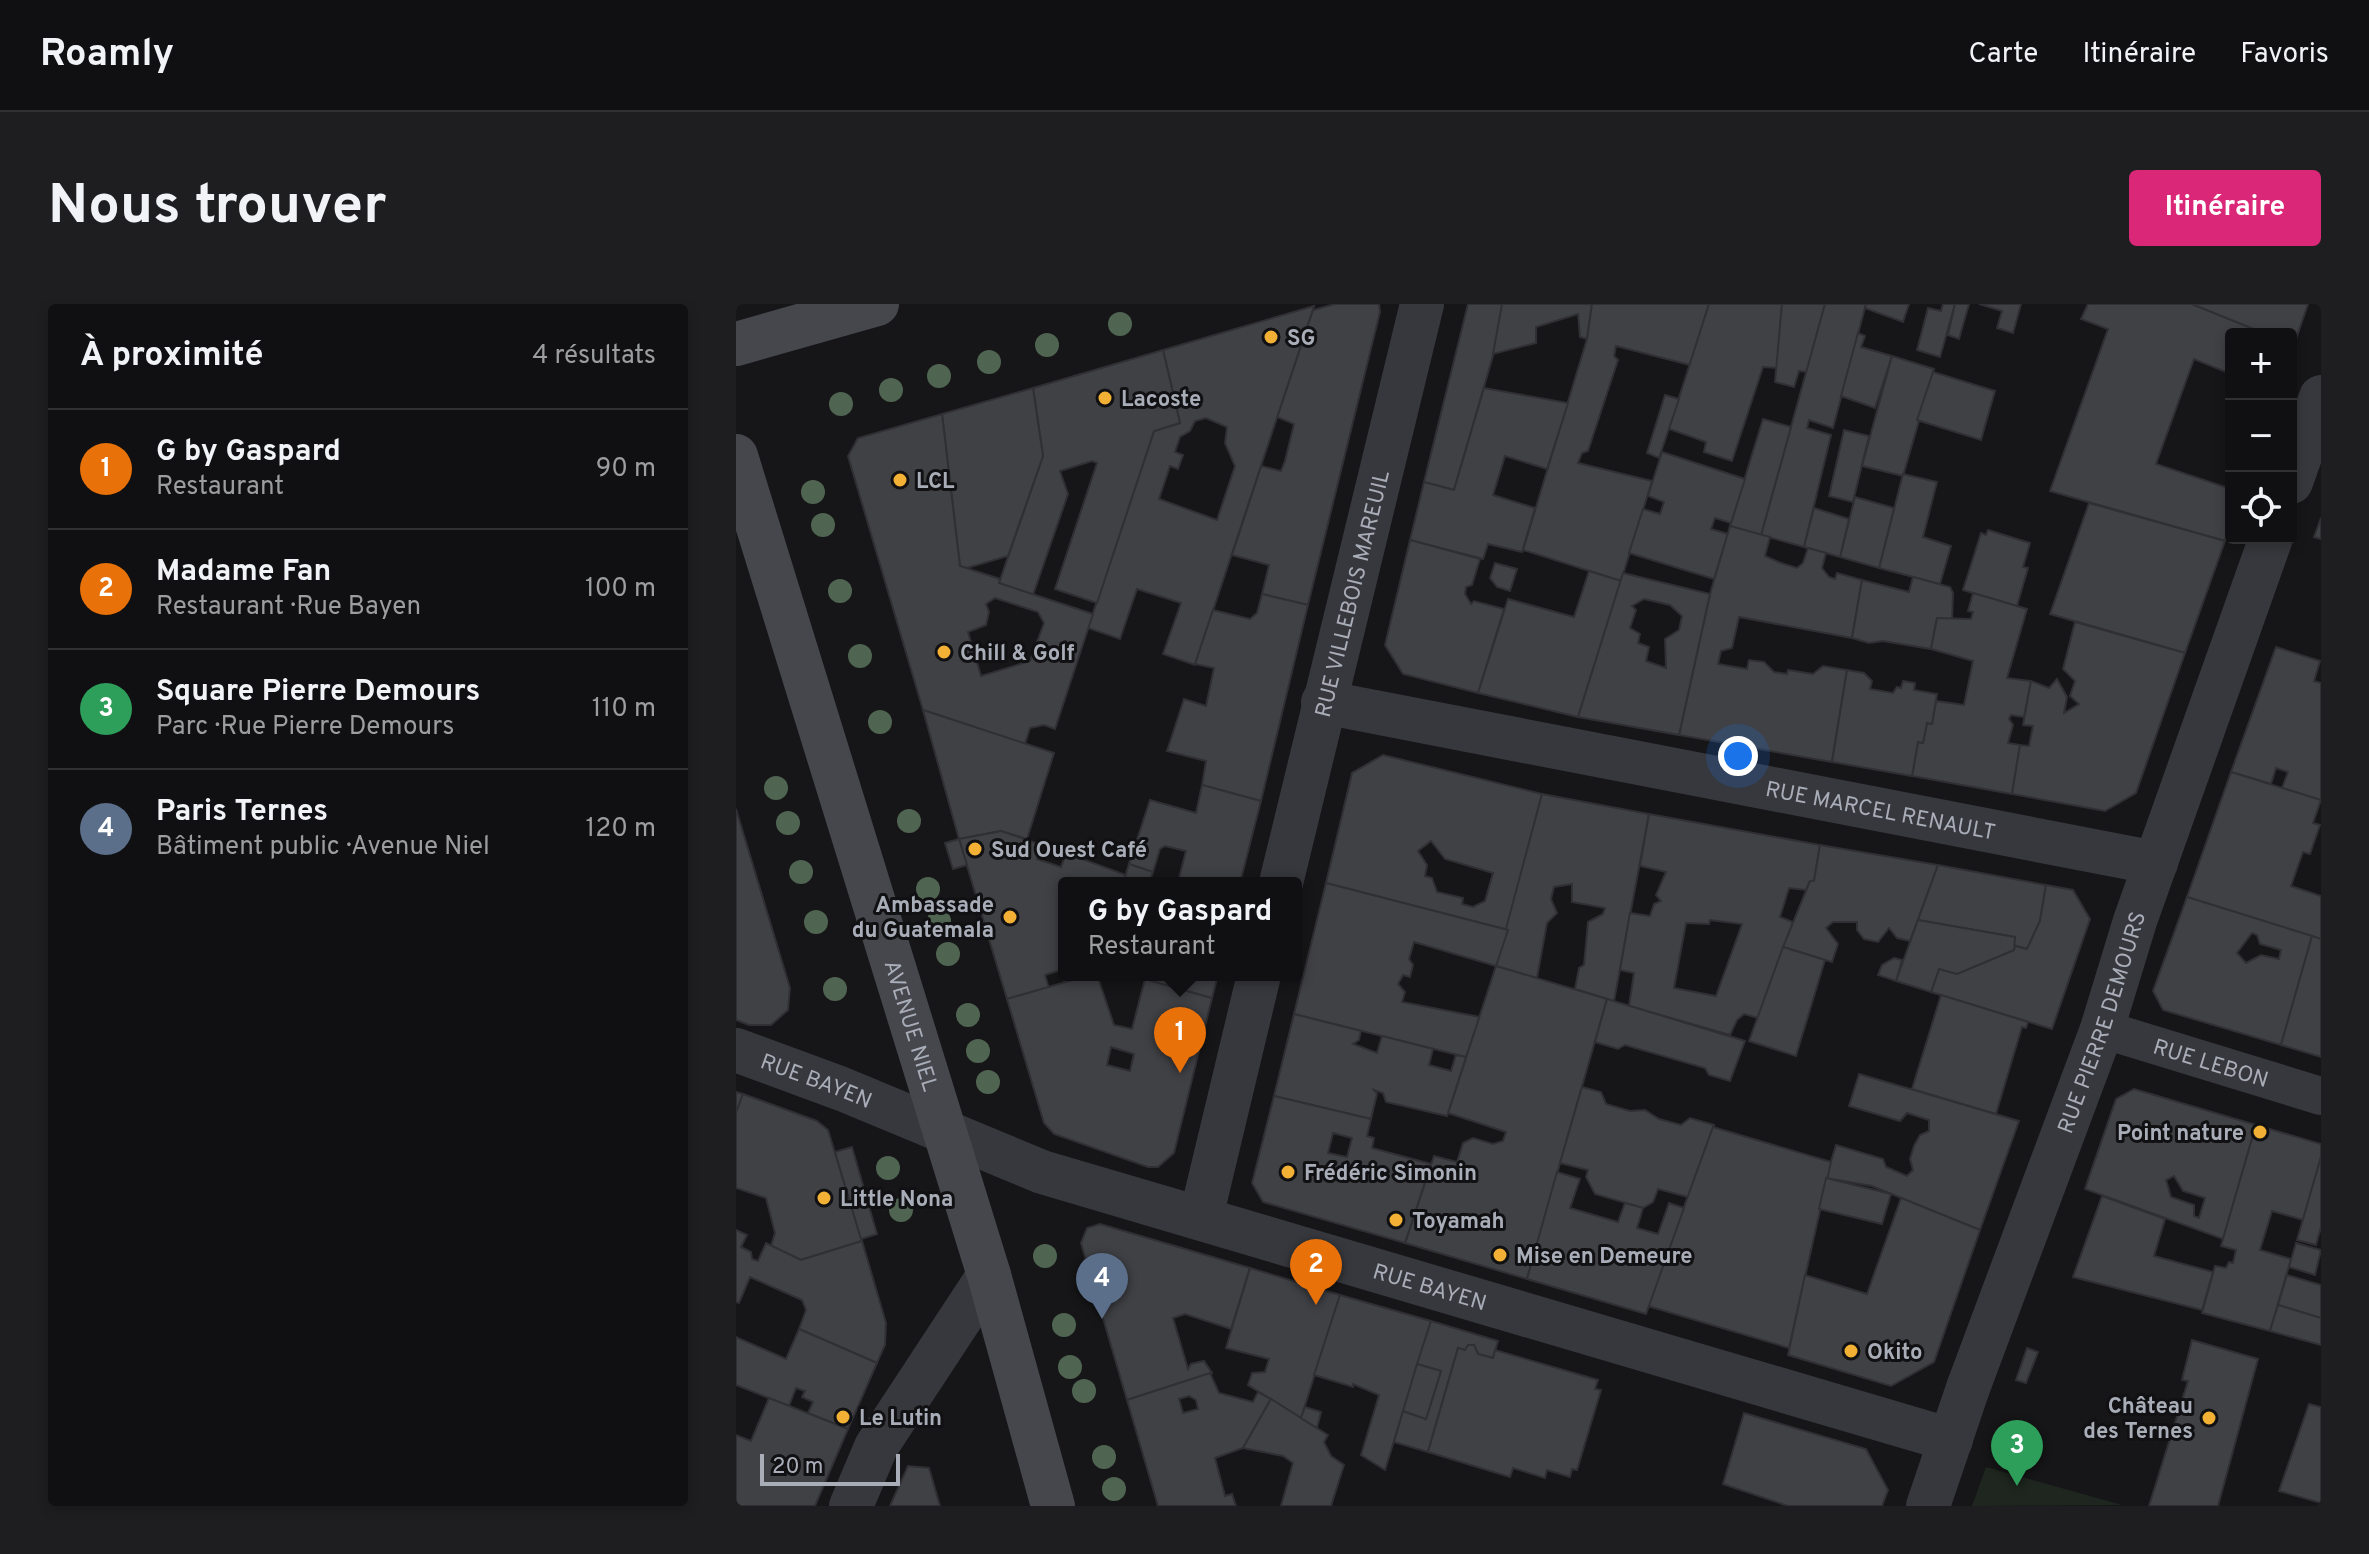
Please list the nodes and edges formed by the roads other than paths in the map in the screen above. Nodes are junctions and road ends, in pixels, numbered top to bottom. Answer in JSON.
{"nodes":[{"id":1,"x":877,"y":304,"type":"edge"},
{"id":2,"x":1422,"y":304,"type":"edge"},
{"id":3,"x":736,"y":344,"type":"edge"},
{"id":4,"x":2321,"y":397,"type":"edge"},
{"id":5,"x":736,"y":456,"type":"edge"},
{"id":6,"x":2295,"y":472,"type":"edge"},
{"id":7,"x":2269,"y":544,"type":"edge"},
{"id":8,"x":1323,"y":702,"type":"junction"},
{"id":9,"x":2156,"y":863,"type":"junction"},
{"id":10,"x":1282,"y":877,"type":"edge"},
{"id":11,"x":1258,"y":981,"type":"edge"},
{"id":12,"x":2102,"y":1029,"type":"junction"},
{"id":13,"x":736,"y":1050,"type":"edge"},
{"id":14,"x":2321,"y":1096,"type":"edge"},
{"id":15,"x":944,"y":1131,"type":"junction"},
{"id":16,"x":1201,"y":1217,"type":"junction"},
{"id":17,"x":989,"y":1275,"type":"junction"},
{"id":18,"x":1951,"y":1440,"type":"junction"},
{"id":19,"x":851,"y":1506,"type":"edge"},
{"id":20,"x":1053,"y":1506,"type":"edge"},
{"id":21,"x":1928,"y":1506,"type":"edge"}],
"edges":[{"from":1,"to":3,"type":"main road"},
{"from":2,"to":8,"type":"street","name":"RUE VILLEBOIS MAREUIL"},
{"from":4,"to":6,"type":"street"},
{"from":5,"to":15,"type":"main road","name":"AVENUE NIEL"},
{"from":7,"to":9,"type":"street","name":"RUE PIERRE DEMOURS"},
{"from":8,"to":9,"type":"street","name":"RUE MARCEL RENAULT"},
{"from":8,"to":10,"type":"street","name":"RUE VILLEBOIS MAREUIL"},
{"from":9,"to":12,"type":"street","name":"RUE PIERRE DEMOURS"},
{"from":11,"to":16,"type":"street"},
{"from":12,"to":14,"type":"street","name":"RUE LEBON"},
{"from":12,"to":18,"type":"street","name":"RUE PIERRE DEMOURS"},
{"from":13,"to":15,"type":"street","name":"RUE BAYEN"},
{"from":15,"to":16,"type":"street","name":"RUE BAYEN"},
{"from":15,"to":17,"type":"main road","name":"AVENUE NIEL"},
{"from":16,"to":18,"type":"street","name":"RUE BAYEN"},
{"from":17,"to":19,"type":"street"},
{"from":17,"to":20,"type":"main road","name":"AVENUE NIEL"},
{"from":18,"to":21,"type":"street","name":"RUE PIERRE DEMOURS"}]}
